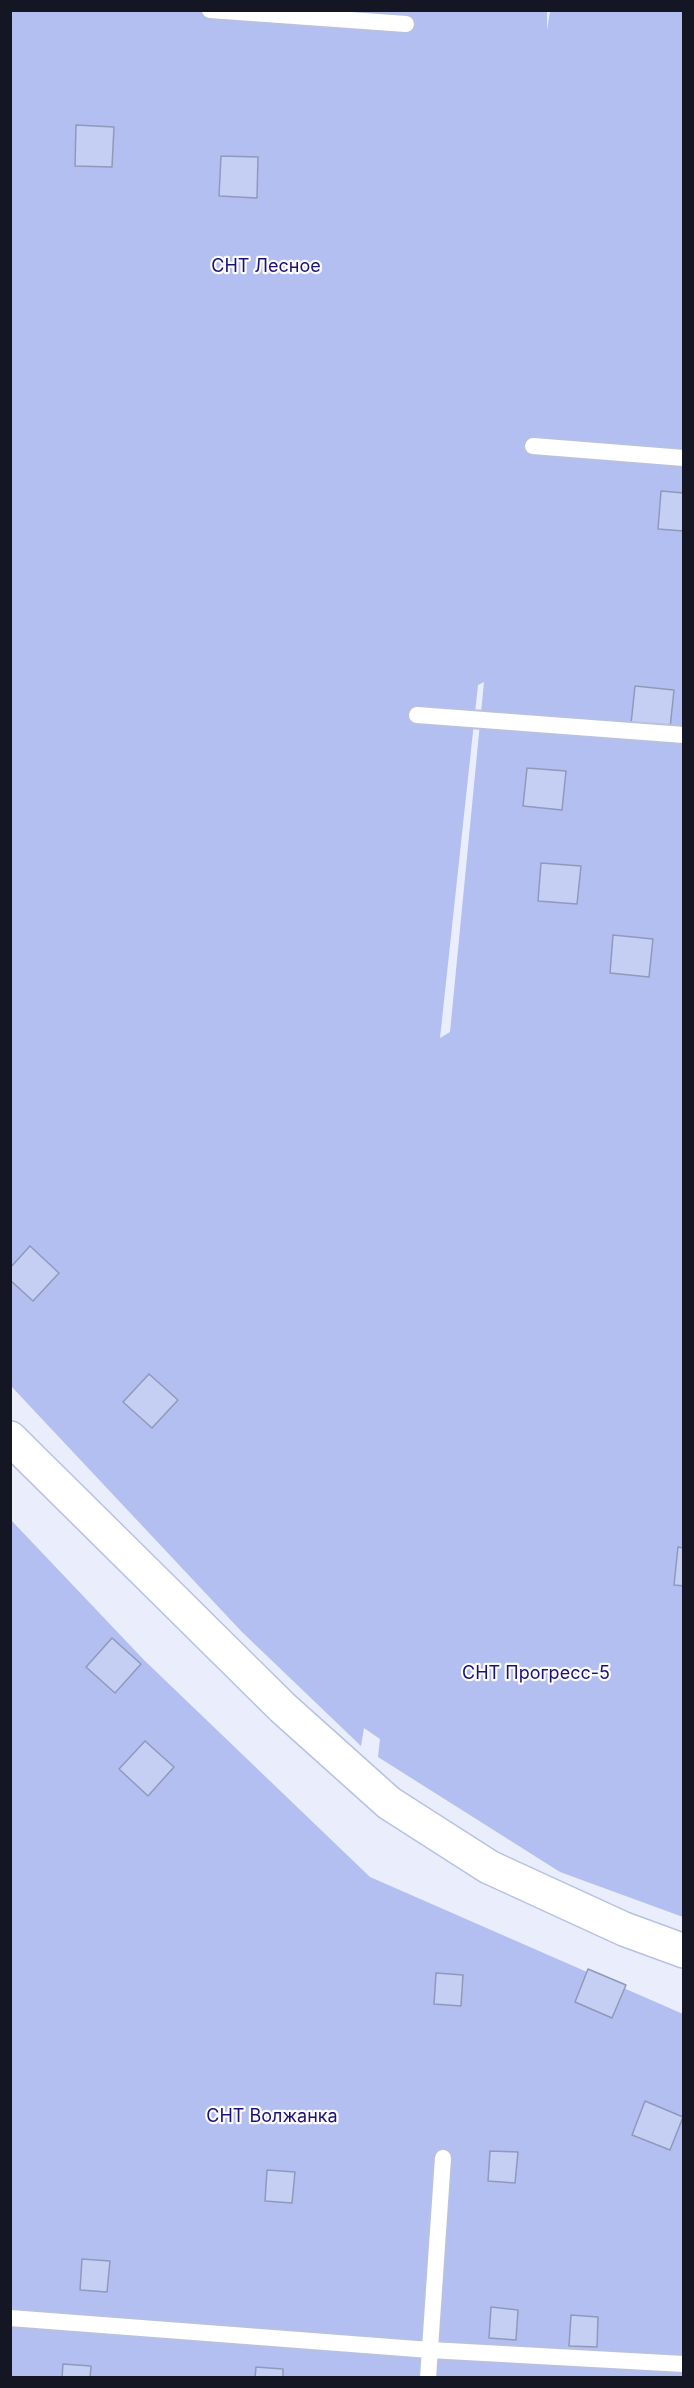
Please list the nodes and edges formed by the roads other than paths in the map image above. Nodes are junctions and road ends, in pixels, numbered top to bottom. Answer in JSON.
{"nodes":[{"id":1,"x":210,"y":10,"type":"edge"},
{"id":2,"x":406,"y":24,"type":"dead end"},
{"id":3,"x":533,"y":446,"type":"dead end"},
{"id":4,"x":684,"y":458,"type":"edge"},
{"id":5,"x":417,"y":715,"type":"dead end"},
{"id":6,"x":684,"y":735,"type":"edge"},
{"id":7,"x":10,"y":1438,"type":"edge"},
{"id":8,"x":684,"y":1952,"type":"edge"},
{"id":9,"x":443,"y":2158,"type":"dead end"},
{"id":10,"x":10,"y":2318,"type":"edge"},
{"id":11,"x":430,"y":2350,"type":"junction"},
{"id":12,"x":684,"y":2364,"type":"edge"},
{"id":13,"x":429,"y":2378,"type":"edge"}],
"edges":[{"from":1,"to":2,"type":"lane"},
{"from":3,"to":4,"type":"lane"},
{"from":5,"to":6,"type":"lane"},
{"from":7,"to":8,"type":"street"},
{"from":9,"to":11,"type":"lane"},
{"from":10,"to":11,"type":"lane"},
{"from":11,"to":12,"type":"lane"},
{"from":11,"to":13,"type":"lane"}]}
